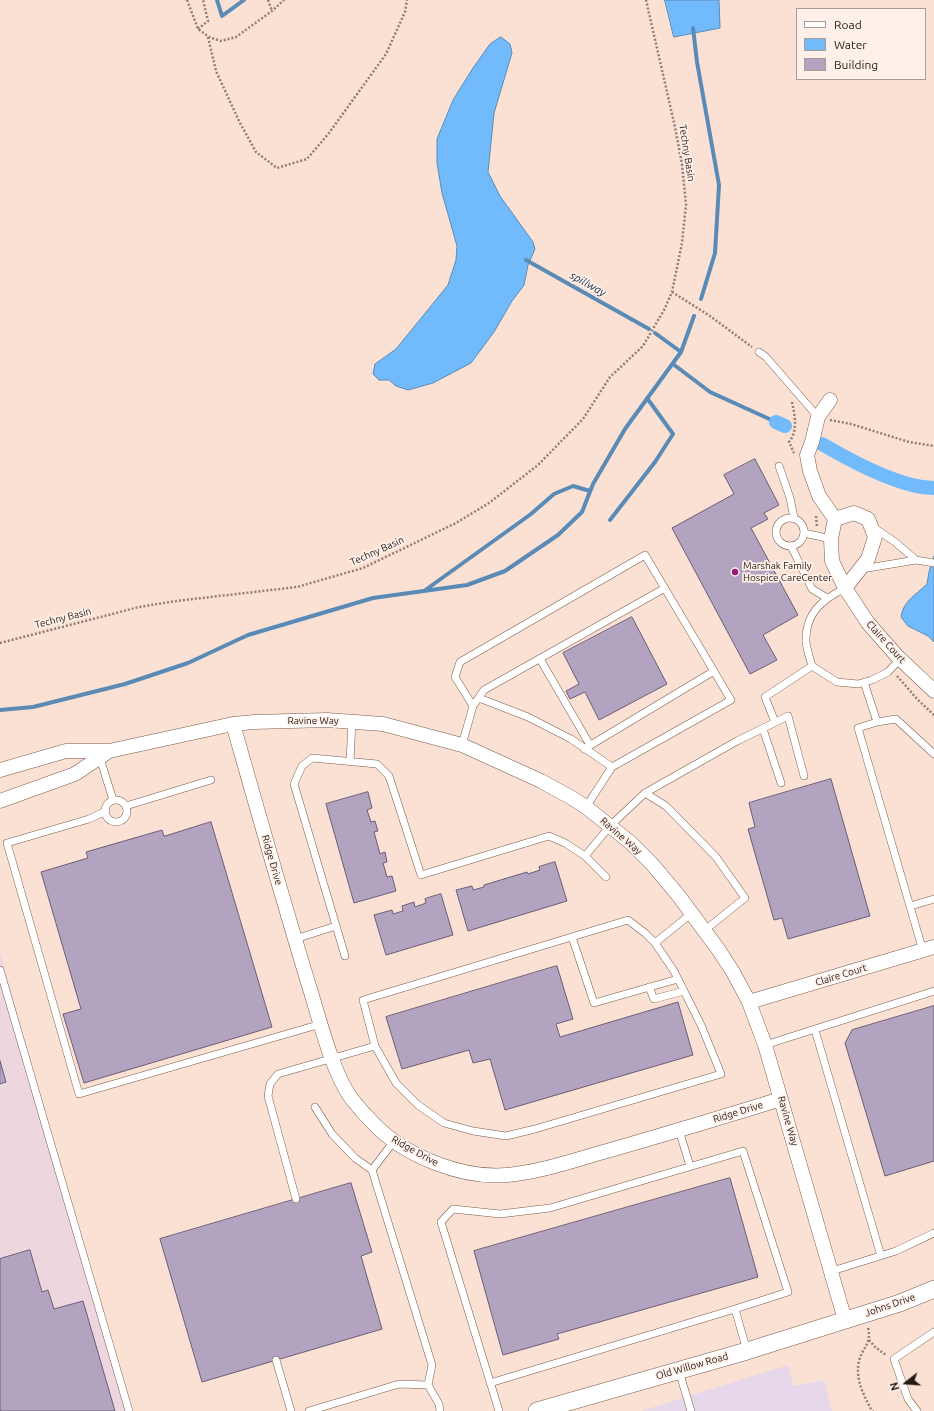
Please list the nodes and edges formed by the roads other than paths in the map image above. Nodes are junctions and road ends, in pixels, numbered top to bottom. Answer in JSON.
{"nodes":[{"id":1,"x":759,"y":352,"type":"road end"},
{"id":2,"x":830,"y":400,"type":"dead end"},
{"id":3,"x":818,"y":418,"type":"junction"},
{"id":4,"x":779,"y":466,"type":"dead end"},
{"id":5,"x":794,"y":518,"type":"junction"},
{"id":6,"x":835,"y":519,"type":"junction"},
{"id":7,"x":871,"y":526,"type":"junction"},
{"id":8,"x":804,"y":533,"type":"junction"},
{"id":9,"x":831,"y":539,"type":"junction"},
{"id":10,"x":792,"y":546,"type":"junction"},
{"id":11,"x":916,"y":560,"type":"junction"},
{"id":12,"x":934,"y":563,"type":"edge"},
{"id":13,"x":860,"y":569,"type":"junction"},
{"id":14,"x":665,"y":588,"type":"junction"},
{"id":15,"x":845,"y":588,"type":"junction"},
{"id":16,"x":827,"y":598,"type":"junction"},
{"id":17,"x":540,"y":659,"type":"junction"},
{"id":18,"x":895,"y":664,"type":"junction"},
{"id":19,"x":812,"y":666,"type":"junction"},
{"id":20,"x":714,"y":671,"type":"junction"},
{"id":21,"x":864,"y":682,"type":"junction"},
{"id":22,"x":934,"y":690,"type":"edge"},
{"id":23,"x":479,"y":698,"type":"junction"},
{"id":24,"x":474,"y":706,"type":"junction"},
{"id":25,"x":352,"y":721,"type":"junction"},
{"id":26,"x":775,"y":722,"type":"junction"},
{"id":27,"x":877,"y":722,"type":"junction"},
{"id":28,"x":232,"y":724,"type":"junction"},
{"id":29,"x":763,"y":729,"type":"junction"},
{"id":30,"x":462,"y":745,"type":"junction"},
{"id":31,"x":587,"y":747,"type":"junction"},
{"id":32,"x":934,"y":754,"type":"edge"},
{"id":33,"x":104,"y":755,"type":"junction"},
{"id":34,"x":350,"y":762,"type":"junction"},
{"id":35,"x":612,"y":767,"type":"junction"},
{"id":36,"x":0,"y":770,"type":"edge"},
{"id":37,"x":804,"y":776,"type":"dead end"},
{"id":38,"x":211,"y":780,"type":"dead end"},
{"id":39,"x":780,"y":783,"type":"dead end"},
{"id":40,"x":645,"y":793,"type":"junction"},
{"id":41,"x":114,"y":800,"type":"junction"},
{"id":42,"x":0,"y":801,"type":"edge"},
{"id":43,"x":126,"y":806,"type":"junction"},
{"id":44,"x":586,"y":807,"type":"junction"},
{"id":45,"x":106,"y":811,"type":"junction"},
{"id":46,"x":610,"y":826,"type":"junction"},
{"id":47,"x":585,"y":856,"type":"junction"},
{"id":48,"x":606,"y":877,"type":"dead end"},
{"id":49,"x":934,"y":899,"type":"edge"},
{"id":50,"x":910,"y":906,"type":"junction"},
{"id":51,"x":692,"y":914,"type":"junction"},
{"id":52,"x":336,"y":926,"type":"junction"},
{"id":53,"x":705,"y":930,"type":"junction"},
{"id":54,"x":572,"y":937,"type":"junction"},
{"id":55,"x":295,"y":939,"type":"junction"},
{"id":56,"x":655,"y":943,"type":"junction"},
{"id":57,"x":928,"y":949,"type":"edge"},
{"id":58,"x":345,"y":956,"type":"dead end"},
{"id":59,"x":0,"y":970,"type":"edge"},
{"id":60,"x":678,"y":979,"type":"junction"},
{"id":61,"x":649,"y":987,"type":"junction"},
{"id":62,"x":684,"y":991,"type":"junction"},
{"id":63,"x":934,"y":991,"type":"edge"},
{"id":64,"x":749,"y":1002,"type":"junction"},
{"id":65,"x":321,"y":1024,"type":"junction"},
{"id":66,"x":815,"y":1030,"type":"junction"},
{"id":67,"x":765,"y":1045,"type":"junction"},
{"id":68,"x":375,"y":1046,"type":"junction"},
{"id":69,"x":332,"y":1058,"type":"junction"},
{"id":70,"x":781,"y":1099,"type":"junction"},
{"id":71,"x":315,"y":1107,"type":"dead end"},
{"id":72,"x":679,"y":1130,"type":"junction"},
{"id":73,"x":394,"y":1141,"type":"junction"},
{"id":74,"x":690,"y":1166,"type":"junction"},
{"id":75,"x":372,"y":1170,"type":"junction"},
{"id":76,"x":296,"y":1199,"type":"dead end"},
{"id":77,"x":934,"y":1233,"type":"edge"},
{"id":78,"x":882,"y":1256,"type":"junction"},
{"id":79,"x":832,"y":1270,"type":"junction"},
{"id":80,"x":934,"y":1289,"type":"edge"},
{"id":81,"x":735,"y":1309,"type":"junction"},
{"id":82,"x":846,"y":1320,"type":"junction"},
{"id":83,"x":934,"y":1332,"type":"edge"},
{"id":84,"x":747,"y":1350,"type":"junction"},
{"id":85,"x":276,"y":1360,"type":"dead end"},
{"id":86,"x":679,"y":1370,"type":"junction"},
{"id":87,"x":490,"y":1383,"type":"junction"},
{"id":88,"x":428,"y":1385,"type":"junction"},
{"id":89,"x":570,"y":1406,"type":"edge"},
{"id":90,"x":129,"y":1411,"type":"edge"},
{"id":91,"x":291,"y":1411,"type":"edge"},
{"id":92,"x":308,"y":1411,"type":"edge"},
{"id":93,"x":440,"y":1411,"type":"edge"},
{"id":94,"x":499,"y":1411,"type":"edge"},
{"id":95,"x":537,"y":1411,"type":"edge"},
{"id":96,"x":690,"y":1411,"type":"edge"},
{"id":97,"x":917,"y":1411,"type":"edge"}],
"edges":[{"from":1,"to":3,"type":"lane"},
{"from":2,"to":3,"type":"street"},
{"from":3,"to":6,"type":"street"},
{"from":4,"to":5,"type":"lane"},
{"from":5,"to":8,"type":"lane"},
{"from":5,"to":10,"type":"lane"},
{"from":6,"to":7,"type":"street"},
{"from":6,"to":9,"type":"street","name":"Claire Court"},
{"from":7,"to":11,"type":"lane"},
{"from":7,"to":13,"type":"street"},
{"from":8,"to":9,"type":"lane"},
{"from":8,"to":10,"type":"lane"},
{"from":9,"to":15,"type":"street","name":"Claire Court"},
{"from":10,"to":16,"type":"lane"},
{"from":11,"to":12,"type":"lane"},
{"from":11,"to":13,"type":"lane"},
{"from":13,"to":15,"type":"street"},
{"from":14,"to":17,"type":"lane"},
{"from":14,"to":20,"type":"lane"},
{"from":14,"to":24,"type":"lane"},
{"from":15,"to":16,"type":"lane"},
{"from":15,"to":18,"type":"street","name":"Claire Court"},
{"from":16,"to":19,"type":"lane"},
{"from":17,"to":23,"type":"lane"},
{"from":17,"to":31,"type":"lane"},
{"from":18,"to":21,"type":"lane"},
{"from":18,"to":22,"type":"street","name":"Claire Court"},
{"from":19,"to":21,"type":"lane"},
{"from":19,"to":26,"type":"lane"},
{"from":20,"to":31,"type":"lane"},
{"from":20,"to":35,"type":"lane"},
{"from":21,"to":27,"type":"lane"},
{"from":23,"to":24,"type":"lane"},
{"from":23,"to":31,"type":"lane"},
{"from":24,"to":30,"type":"lane"},
{"from":25,"to":28,"type":"street","name":"Ravine Way"},
{"from":25,"to":30,"type":"street","name":"Ravine Way"},
{"from":25,"to":34,"type":"lane"},
{"from":26,"to":29,"type":"lane"},
{"from":26,"to":37,"type":"lane"},
{"from":27,"to":32,"type":"lane"},
{"from":27,"to":50,"type":"lane"},
{"from":28,"to":33,"type":"street","name":"Ravine Way"},
{"from":28,"to":55,"type":"street","name":"Ridge Drive"},
{"from":29,"to":39,"type":"lane"},
{"from":29,"to":40,"type":"lane"},
{"from":30,"to":44,"type":"street","name":"Ravine Way"},
{"from":31,"to":35,"type":"lane"},
{"from":33,"to":36,"type":"street","name":"Ravine Way"},
{"from":33,"to":41,"type":"lane"},
{"from":33,"to":42,"type":"street","name":"Ravine Way"},
{"from":34,"to":47,"type":"lane"},
{"from":34,"to":52,"type":"lane"},
{"from":35,"to":44,"type":"lane"},
{"from":38,"to":43,"type":"lane"},
{"from":40,"to":46,"type":"lane"},
{"from":40,"to":53,"type":"lane"},
{"from":41,"to":43,"type":"lane"},
{"from":41,"to":45,"type":"lane"},
{"from":43,"to":45,"type":"lane"},
{"from":44,"to":46,"type":"street","name":"Ravine Way"},
{"from":45,"to":65,"type":"lane"},
{"from":46,"to":47,"type":"lane"},
{"from":46,"to":51,"type":"street","name":"Ravine Way"},
{"from":47,"to":48,"type":"lane"},
{"from":49,"to":50,"type":"lane"},
{"from":50,"to":57,"type":"lane"},
{"from":51,"to":53,"type":"street","name":"Ravine Way"},
{"from":51,"to":56,"type":"lane"},
{"from":52,"to":55,"type":"lane"},
{"from":52,"to":58,"type":"lane"},
{"from":53,"to":64,"type":"street","name":"Ravine Way"},
{"from":54,"to":56,"type":"lane"},
{"from":54,"to":61,"type":"lane"},
{"from":54,"to":68,"type":"lane"},
{"from":55,"to":65,"type":"street","name":"Ridge Drive"},
{"from":56,"to":60,"type":"lane"},
{"from":57,"to":64,"type":"street","name":"Claire Court"},
{"from":59,"to":90,"type":"lane"},
{"from":60,"to":61,"type":"lane"},
{"from":60,"to":62,"type":"lane"},
{"from":61,"to":62,"type":"lane"},
{"from":62,"to":68,"type":"lane"},
{"from":63,"to":66,"type":"lane"},
{"from":64,"to":67,"type":"street","name":"Ravine Way"},
{"from":65,"to":69,"type":"street","name":"Ridge Drive"},
{"from":66,"to":67,"type":"lane"},
{"from":66,"to":78,"type":"lane"},
{"from":67,"to":70,"type":"street","name":"Ravine Way"},
{"from":68,"to":69,"type":"lane"},
{"from":69,"to":73,"type":"street","name":"Ridge Drive"},
{"from":69,"to":76,"type":"lane"},
{"from":70,"to":72,"type":"street","name":"Ridge Drive"},
{"from":70,"to":79,"type":"street","name":"Ravine Way"},
{"from":71,"to":75,"type":"lane"},
{"from":72,"to":73,"type":"street","name":"Ridge Drive"},
{"from":72,"to":74,"type":"lane"},
{"from":73,"to":75,"type":"lane"},
{"from":74,"to":81,"type":"lane"},
{"from":74,"to":87,"type":"lane"},
{"from":75,"to":88,"type":"lane"},
{"from":77,"to":78,"type":"lane"},
{"from":78,"to":79,"type":"lane"},
{"from":79,"to":82,"type":"street","name":"Ravine Way"},
{"from":80,"to":82,"type":"street","name":"Johns Drive"},
{"from":81,"to":84,"type":"lane"},
{"from":81,"to":87,"type":"lane"},
{"from":82,"to":84,"type":"street","name":"Old Willow Road"},
{"from":83,"to":97,"type":"lane"},
{"from":84,"to":86,"type":"street","name":"Old Willow Road"},
{"from":85,"to":91,"type":"lane"},
{"from":86,"to":89,"type":"street","name":"Old Willow Road"},
{"from":86,"to":96,"type":"lane"},
{"from":87,"to":94,"type":"lane"},
{"from":88,"to":92,"type":"lane"},
{"from":88,"to":93,"type":"lane"},
{"from":89,"to":95,"type":"street","name":"Old Willow Road"}]}
